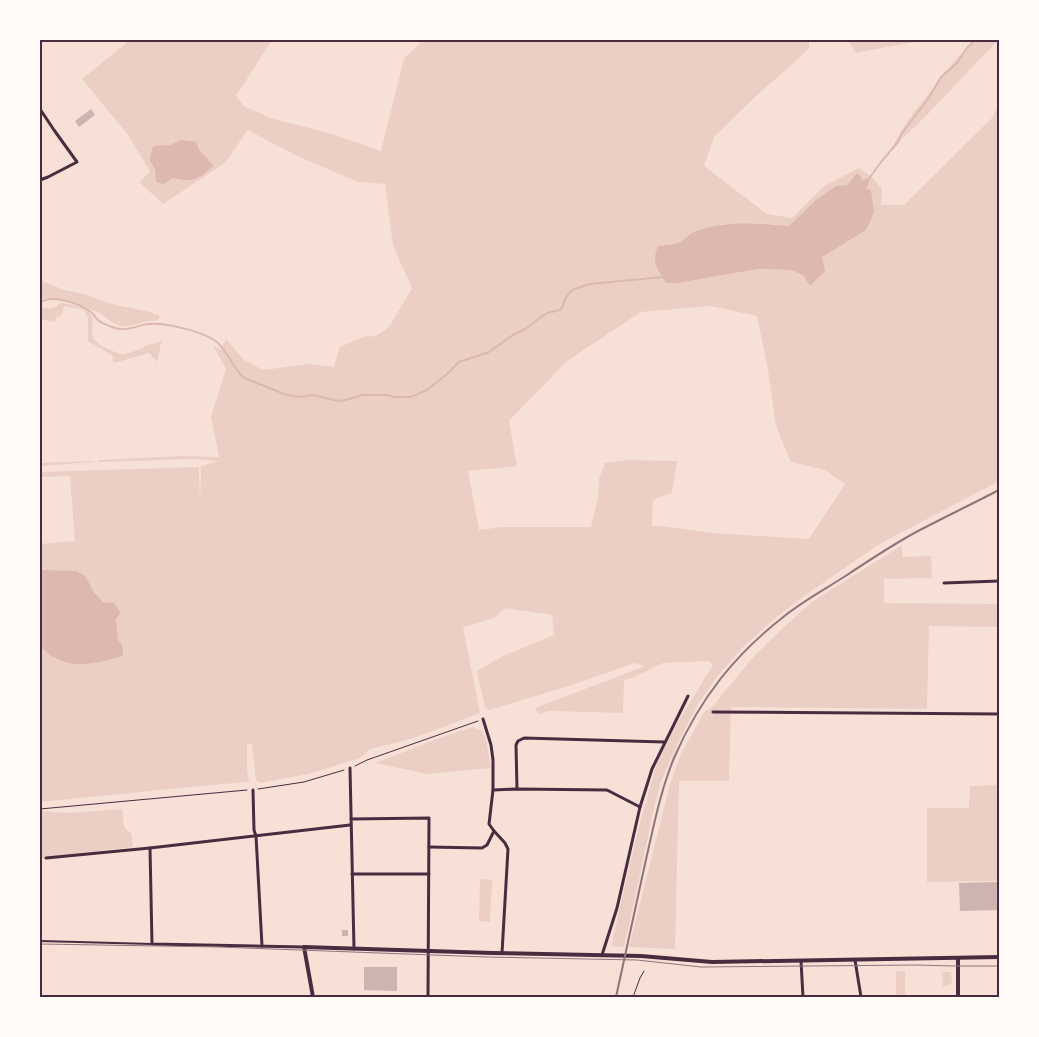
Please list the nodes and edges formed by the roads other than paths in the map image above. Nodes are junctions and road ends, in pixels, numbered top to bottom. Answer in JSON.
{"nodes":[{"id":1,"x":40,"y":108,"type":"edge"},
{"id":2,"x":40,"y":180,"type":"edge"},
{"id":3,"x":999,"y":581,"type":"edge"},
{"id":4,"x":944,"y":583,"type":"dead end"},
{"id":5,"x":688,"y":696,"type":"dead end"},
{"id":6,"x":713,"y":712,"type":"dead end"},
{"id":7,"x":999,"y":714,"type":"edge"},
{"id":8,"x":483,"y":719,"type":"road end"},
{"id":9,"x":664,"y":742,"type":"junction"},
{"id":10,"x":350,"y":768,"type":"road end"},
{"id":11,"x":517,"y":789,"type":"junction"},
{"id":12,"x":253,"y":790,"type":"road end"},
{"id":13,"x":493,"y":790,"type":"junction"},
{"id":14,"x":640,"y":807,"type":"junction"},
{"id":15,"x":350,"y":819,"type":"junction"},
{"id":16,"x":350,"y":825,"type":"junction"},
{"id":17,"x":494,"y":831,"type":"junction"},
{"id":18,"x":256,"y":836,"type":"junction"},
{"id":19,"x":429,"y":847,"type":"junction"},
{"id":20,"x":150,"y":848,"type":"junction"},
{"id":21,"x":46,"y":858,"type":"dead end"},
{"id":22,"x":352,"y":874,"type":"junction"},
{"id":23,"x":429,"y":874,"type":"junction"},
{"id":24,"x":40,"y":941,"type":"edge"},
{"id":25,"x":152,"y":944,"type":"junction"},
{"id":26,"x":262,"y":946,"type":"junction"},
{"id":27,"x":304,"y":947,"type":"junction"},
{"id":28,"x":354,"y":949,"type":"junction"},
{"id":29,"x":428,"y":951,"type":"junction"},
{"id":30,"x":502,"y":954,"type":"junction"},
{"id":31,"x":602,"y":955,"type":"junction"},
{"id":32,"x":999,"y":957,"type":"edge"},
{"id":33,"x":958,"y":958,"type":"junction"},
{"id":34,"x":855,"y":960,"type":"junction"},
{"id":35,"x":801,"y":961,"type":"junction"},
{"id":36,"x":313,"y":997,"type":"edge"},
{"id":37,"x":428,"y":997,"type":"edge"},
{"id":38,"x":803,"y":997,"type":"edge"},
{"id":39,"x":861,"y":997,"type":"edge"},
{"id":40,"x":958,"y":997,"type":"edge"}],
"edges":[{"from":1,"to":2,"type":"street"},
{"from":3,"to":4,"type":"street"},
{"from":5,"to":9,"type":"street"},
{"from":6,"to":7,"type":"street"},
{"from":8,"to":13,"type":"street"},
{"from":9,"to":11,"type":"street"},
{"from":9,"to":14,"type":"street"},
{"from":10,"to":15,"type":"street"},
{"from":11,"to":13,"type":"street"},
{"from":11,"to":14,"type":"street"},
{"from":12,"to":18,"type":"street"},
{"from":13,"to":17,"type":"street"},
{"from":14,"to":31,"type":"street"},
{"from":15,"to":16,"type":"street"},
{"from":15,"to":19,"type":"street"},
{"from":16,"to":18,"type":"street"},
{"from":16,"to":22,"type":"street"},
{"from":17,"to":19,"type":"street"},
{"from":17,"to":30,"type":"street"},
{"from":18,"to":20,"type":"street"},
{"from":18,"to":26,"type":"street"},
{"from":19,"to":23,"type":"street"},
{"from":20,"to":21,"type":"street"},
{"from":20,"to":25,"type":"street"},
{"from":22,"to":23,"type":"street"},
{"from":22,"to":28,"type":"street"},
{"from":23,"to":29,"type":"street"},
{"from":24,"to":25,"type":"street"},
{"from":25,"to":26,"type":"street"},
{"from":26,"to":27,"type":"street"},
{"from":27,"to":28,"type":"street"},
{"from":27,"to":36,"type":"street"},
{"from":28,"to":29,"type":"street"},
{"from":29,"to":30,"type":"street"},
{"from":29,"to":37,"type":"street"},
{"from":30,"to":31,"type":"street"},
{"from":31,"to":35,"type":"street"},
{"from":32,"to":33,"type":"street"},
{"from":33,"to":34,"type":"street"},
{"from":33,"to":40,"type":"street"},
{"from":34,"to":35,"type":"street"},
{"from":34,"to":39,"type":"street"},
{"from":35,"to":38,"type":"street"}]}
